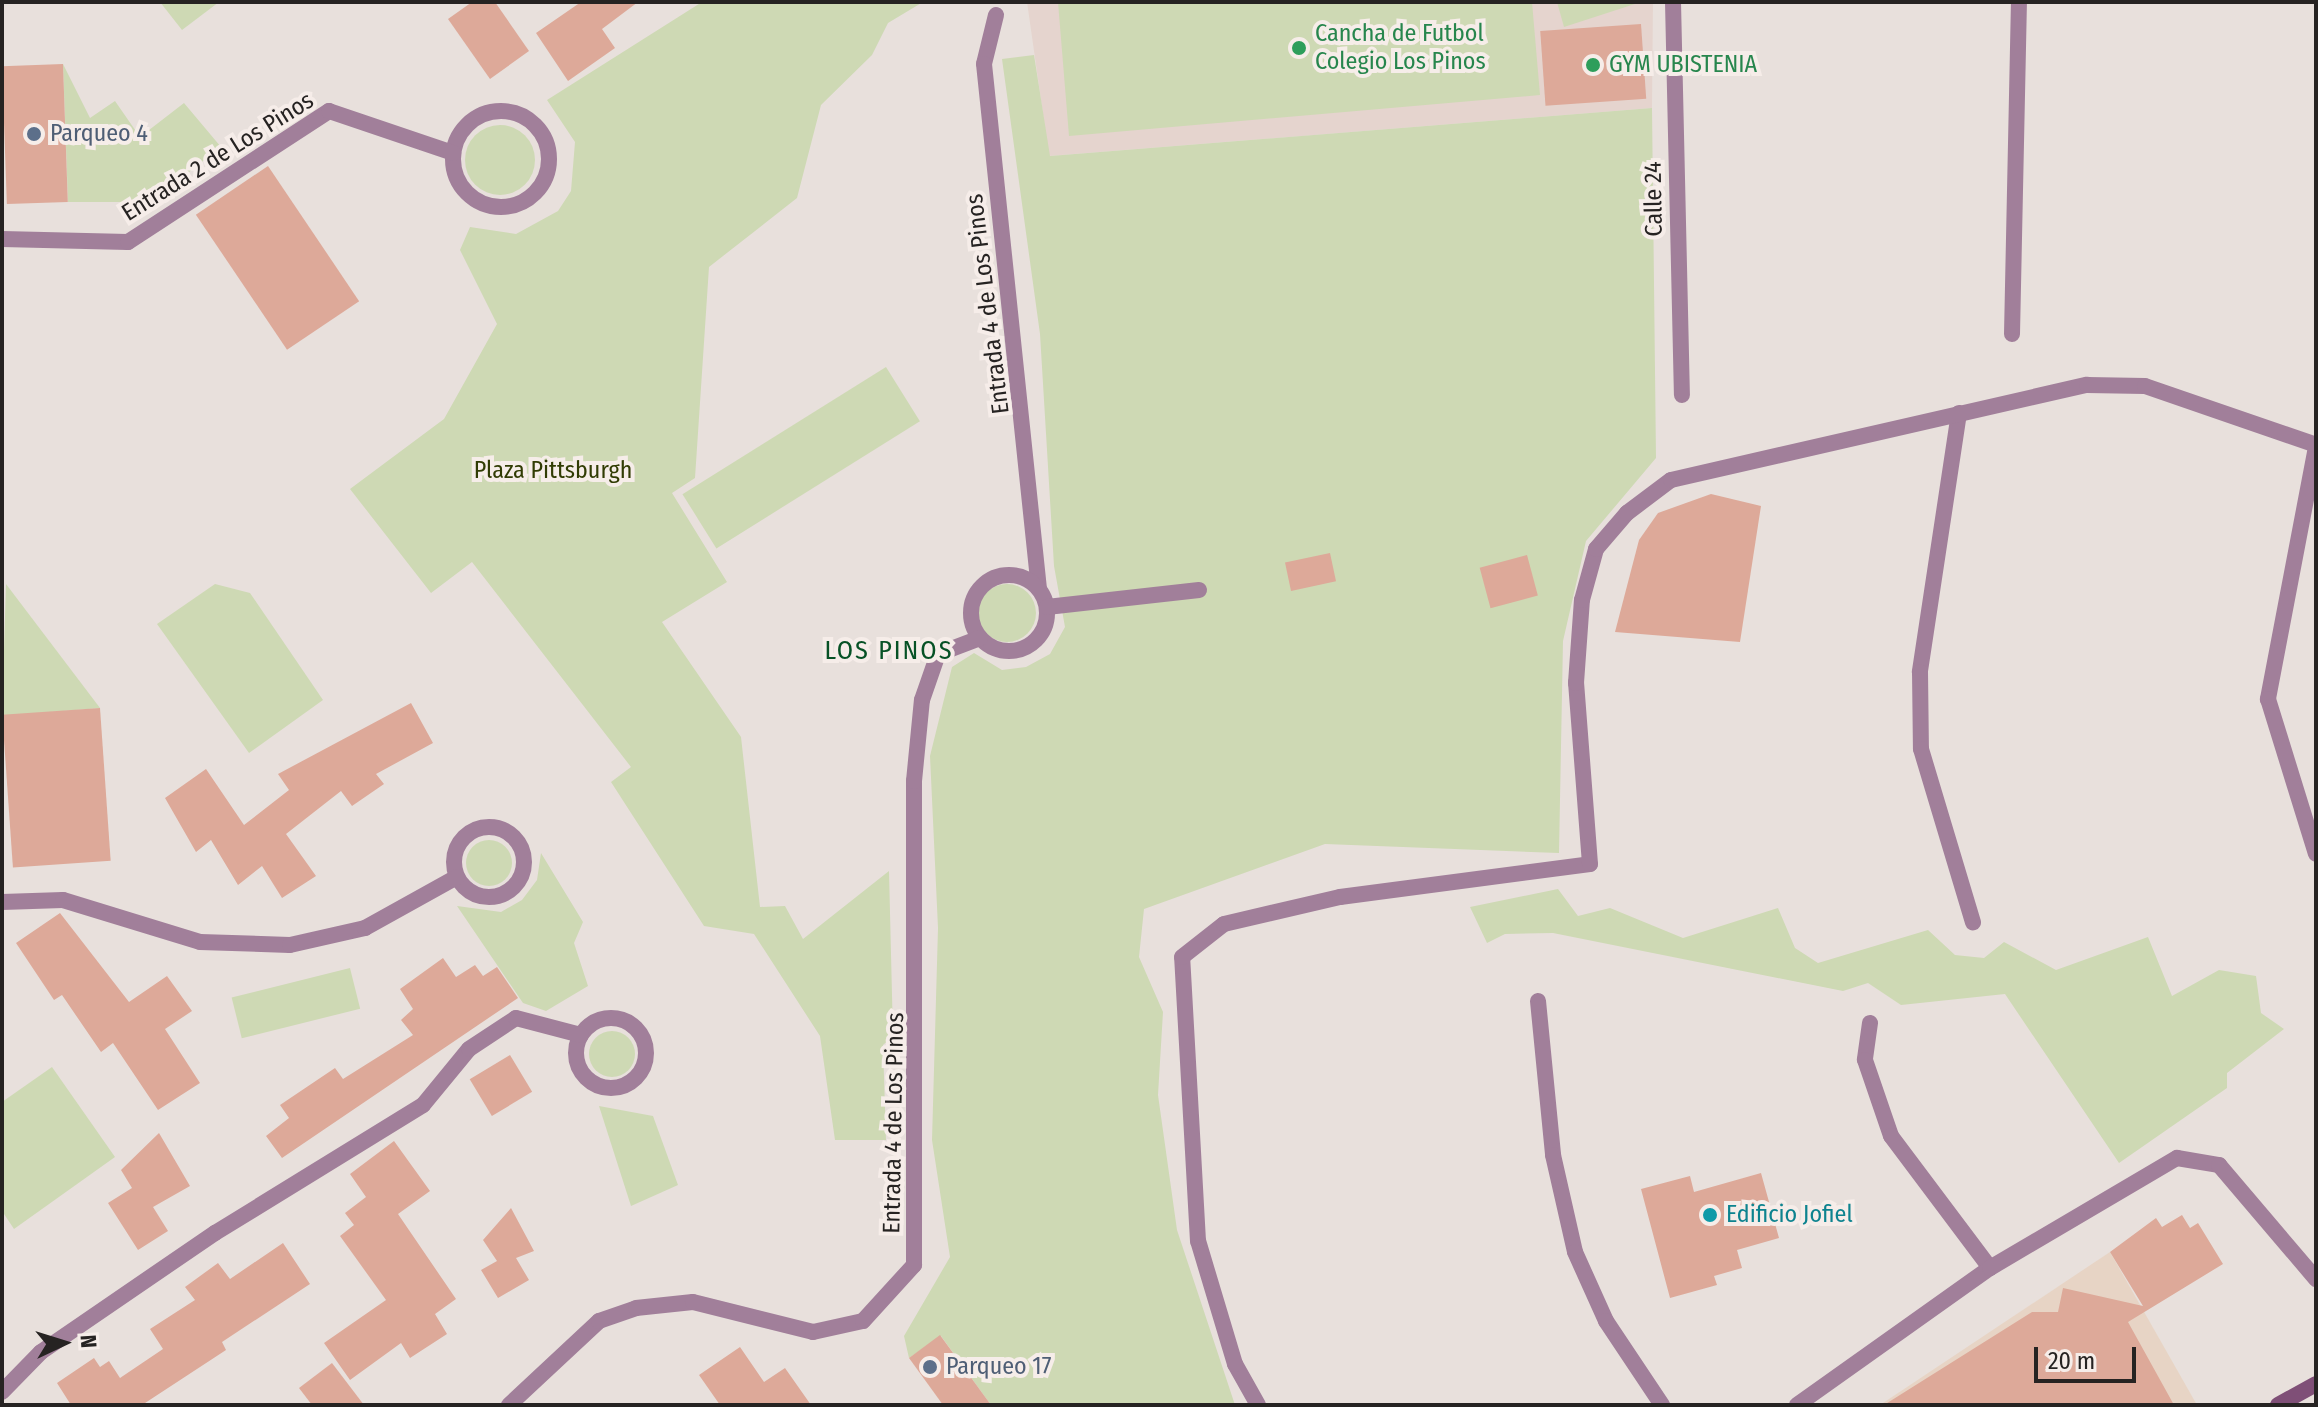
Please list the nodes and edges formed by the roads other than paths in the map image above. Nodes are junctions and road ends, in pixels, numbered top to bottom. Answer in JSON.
{"nodes":[{"id":1,"x":1673,"y":2,"type":"edge"},
{"id":2,"x":2019,"y":2,"type":"edge"},
{"id":3,"x":996,"y":15,"type":"dead end"},
{"id":4,"x":453,"y":153,"type":"junction"},
{"id":5,"x":2,"y":239,"type":"edge"},
{"id":6,"x":2012,"y":334,"type":"dead end"},
{"id":7,"x":1682,"y":395,"type":"dead end"},
{"id":8,"x":1959,"y":413,"type":"junction"},
{"id":9,"x":2316,"y":446,"type":"edge"},
{"id":10,"x":1039,"y":589,"type":"junction"},
{"id":11,"x":1199,"y":590,"type":"dead end"},
{"id":12,"x":1047,"y":607,"type":"junction"},
{"id":13,"x":980,"y":638,"type":"junction"},
{"id":14,"x":2316,"y":854,"type":"edge"},
{"id":15,"x":457,"y":877,"type":"junction"},
{"id":16,"x":2,"y":902,"type":"edge"},
{"id":17,"x":1973,"y":922,"type":"dead end"},
{"id":18,"x":1538,"y":1001,"type":"dead end"},
{"id":19,"x":1870,"y":1023,"type":"dead end"},
{"id":20,"x":581,"y":1035,"type":"junction"},
{"id":21,"x":1990,"y":1268,"type":"junction"},
{"id":22,"x":2316,"y":1279,"type":"edge"},
{"id":23,"x":2316,"y":1384,"type":"edge"},
{"id":24,"x":2,"y":1392,"type":"edge"},
{"id":25,"x":509,"y":1405,"type":"edge"},
{"id":26,"x":1258,"y":1405,"type":"edge"},
{"id":27,"x":1662,"y":1405,"type":"edge"},
{"id":28,"x":1797,"y":1405,"type":"edge"},
{"id":29,"x":2278,"y":1405,"type":"edge"}],
"edges":[{"from":1,"to":7,"type":"street","name":"Calle 24"},
{"from":2,"to":6,"type":"street"},
{"from":3,"to":10,"type":"street","name":"Entrada 4 de Los Pinos"},
{"from":4,"to":4,"type":"street"},
{"from":4,"to":5,"type":"street","name":"Entrada 2 de Los Pinos"},
{"from":8,"to":9,"type":"street"},
{"from":8,"to":17,"type":"street"},
{"from":8,"to":26,"type":"street"},
{"from":9,"to":14,"type":"street"},
{"from":10,"to":12,"type":"street"},
{"from":10,"to":13,"type":"street"},
{"from":11,"to":12,"type":"street"},
{"from":12,"to":13,"type":"street"},
{"from":13,"to":25,"type":"street","name":"Entrada 4 de Los Pinos"},
{"from":15,"to":15,"type":"street"},
{"from":15,"to":16,"type":"street"},
{"from":18,"to":27,"type":"street"},
{"from":19,"to":21,"type":"street"},
{"from":20,"to":20,"type":"street"},
{"from":20,"to":24,"type":"street"},
{"from":21,"to":22,"type":"street"},
{"from":21,"to":28,"type":"street"},
{"from":23,"to":29,"type":"street"}]}
